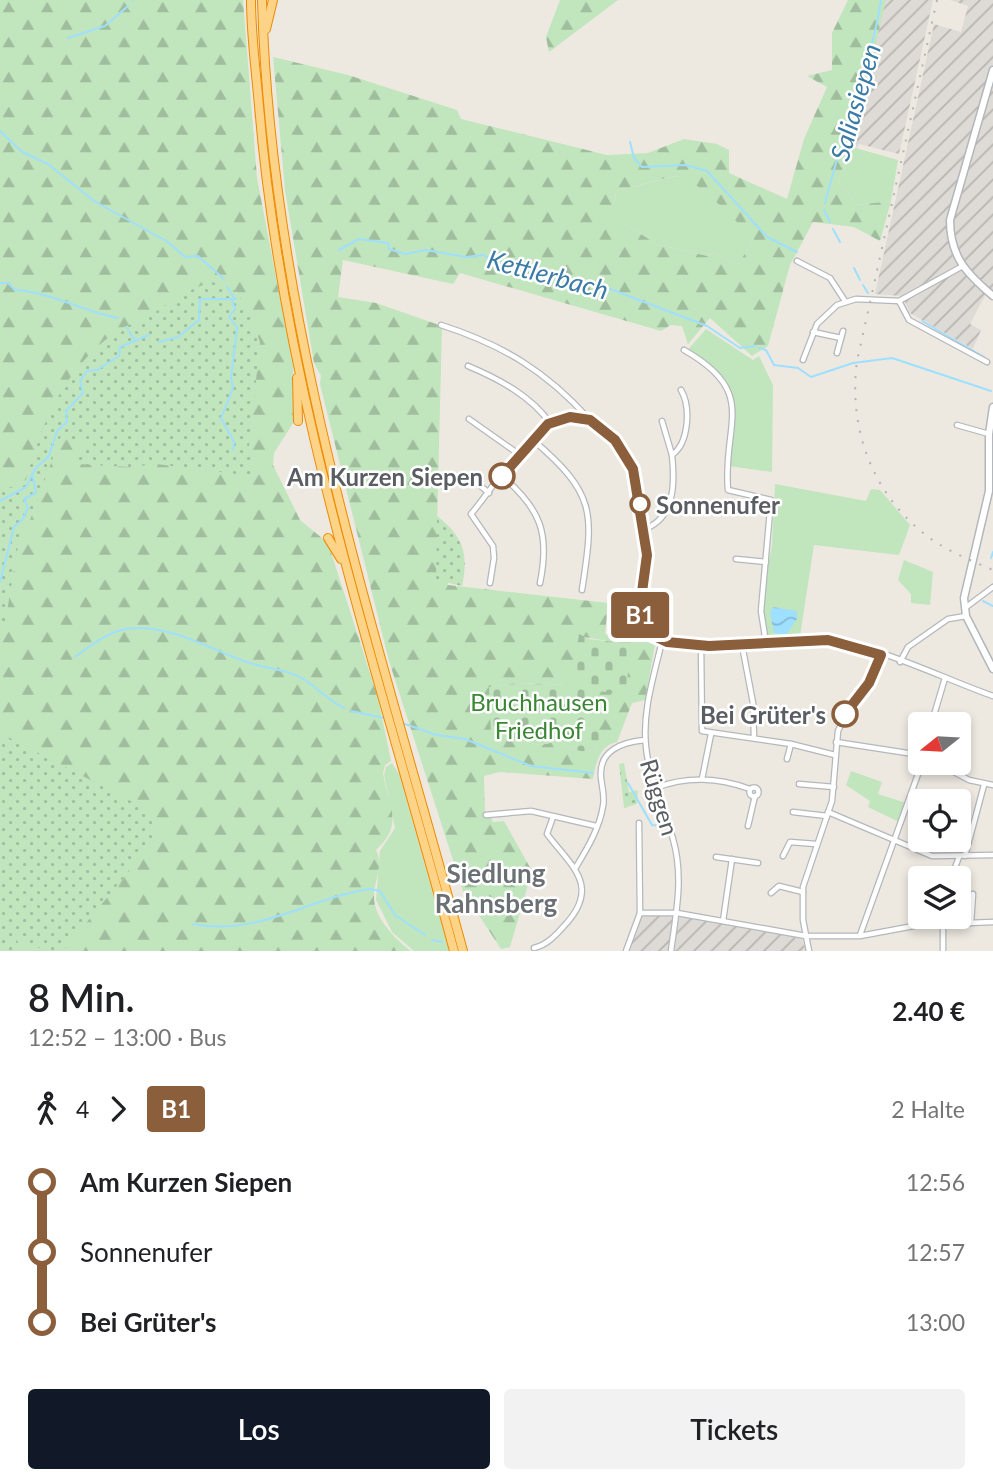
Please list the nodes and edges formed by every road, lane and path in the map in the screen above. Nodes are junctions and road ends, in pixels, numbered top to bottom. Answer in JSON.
{"nodes":[{"id":1,"x":251,"y":0,"type":"edge"},
{"id":2,"x":262,"y":0,"type":"edge"},
{"id":3,"x":272,"y":0,"type":"edge"},
{"id":4,"x":263,"y":53,"type":"junction"},
{"id":5,"x":993,"y":70,"type":"edge"},
{"id":6,"x":797,"y":261,"type":"dead end"},
{"id":7,"x":961,"y":267,"type":"junction"},
{"id":8,"x":993,"y":296,"type":"edge"},
{"id":9,"x":845,"y":301,"type":"junction"},
{"id":10,"x":899,"y":301,"type":"junction"},
{"id":11,"x":442,"y":325,"type":"dead end"},
{"id":12,"x":842,"y":331,"type":"dead end"},
{"id":13,"x":813,"y":332,"type":"junction"},
{"id":14,"x":841,"y":338,"type":"junction"},
{"id":15,"x":684,"y":351,"type":"dead end"},
{"id":16,"x":837,"y":353,"type":"dead end"},
{"id":17,"x":296,"y":354,"type":"junction"},
{"id":18,"x":803,"y":360,"type":"dead end"},
{"id":19,"x":987,"y":362,"type":"dead end"},
{"id":20,"x":468,"y":366,"type":"dead end"},
{"id":21,"x":681,"y":390,"type":"dead end"},
{"id":22,"x":993,"y":407,"type":"edge"},
{"id":23,"x":469,"y":419,"type":"dead end"},
{"id":24,"x":590,"y":420,"type":"junction"},
{"id":25,"x":299,"y":421,"type":"dead end"},
{"id":26,"x":662,"y":421,"type":"dead end"},
{"id":27,"x":550,"y":423,"type":"junction"},
{"id":28,"x":957,"y":425,"type":"dead end"},
{"id":29,"x":989,"y":434,"type":"junction"},
{"id":30,"x":533,"y":440,"type":"junction"},
{"id":31,"x":520,"y":455,"type":"junction"},
{"id":32,"x":672,"y":455,"type":"junction"},
{"id":33,"x":992,"y":464,"type":"edge"},
{"id":34,"x":502,"y":476,"type":"junction"},
{"id":35,"x":465,"y":484,"type":"dead end"},
{"id":36,"x":487,"y":495,"type":"junction"},
{"id":37,"x":644,"y":528,"type":"junction"},
{"id":38,"x":328,"y":538,"type":"dead end"},
{"id":39,"x":736,"y":559,"type":"dead end"},
{"id":40,"x":766,"y":562,"type":"junction"},
{"id":41,"x":490,"y":583,"type":"dead end"},
{"id":42,"x":540,"y":583,"type":"dead end"},
{"id":43,"x":993,"y":587,"type":"edge"},
{"id":44,"x":583,"y":590,"type":"dead end"},
{"id":45,"x":356,"y":601,"type":"junction"},
{"id":46,"x":965,"y":612,"type":"junction"},
{"id":47,"x":662,"y":641,"type":"junction"},
{"id":48,"x":766,"y":643,"type":"junction"},
{"id":49,"x":701,"y":645,"type":"junction"},
{"id":50,"x":742,"y":645,"type":"junction"},
{"id":51,"x":989,"y":653,"type":"edge"},
{"id":52,"x":881,"y":655,"type":"junction"},
{"id":53,"x":900,"y":662,"type":"junction"},
{"id":54,"x":993,"y":669,"type":"edge"},
{"id":55,"x":946,"y":678,"type":"junction"},
{"id":56,"x":387,"y":694,"type":"junction"},
{"id":57,"x":993,"y":696,"type":"edge"},
{"id":58,"x":935,"y":712,"type":"edge"},
{"id":59,"x":711,"y":734,"type":"junction"},
{"id":60,"x":754,"y":738,"type":"junction"},
{"id":61,"x":645,"y":740,"type":"junction"},
{"id":62,"x":836,"y":743,"type":"junction"},
{"id":63,"x":791,"y":744,"type":"junction"},
{"id":64,"x":908,"y":753,"type":"edge"},
{"id":65,"x":835,"y":755,"type":"junction"},
{"id":66,"x":787,"y":759,"type":"dead end"},
{"id":67,"x":407,"y":766,"type":"junction"},
{"id":68,"x":918,"y":775,"type":"edge"},
{"id":69,"x":963,"y":775,"type":"edge"},
{"id":70,"x":702,"y":779,"type":"junction"},
{"id":71,"x":799,"y":784,"type":"dead end"},
{"id":72,"x":984,"y":785,"type":"junction"},
{"id":73,"x":993,"y":785,"type":"edge"},
{"id":74,"x":655,"y":788,"type":"junction"},
{"id":75,"x":834,"y":788,"type":"junction"},
{"id":76,"x":793,"y":812,"type":"dead end"},
{"id":77,"x":828,"y":814,"type":"junction"},
{"id":78,"x":486,"y":815,"type":"dead end"},
{"id":79,"x":554,"y":817,"type":"junction"},
{"id":80,"x":639,"y":823,"type":"dead end"},
{"id":81,"x":596,"y":826,"type":"junction"},
{"id":82,"x":748,"y":826,"type":"dead end"},
{"id":83,"x":895,"y":840,"type":"junction"},
{"id":84,"x":816,"y":844,"type":"junction"},
{"id":85,"x":993,"y":855,"type":"edge"},
{"id":86,"x":783,"y":856,"type":"dead end"},
{"id":87,"x":965,"y":856,"type":"junction"},
{"id":88,"x":716,"y":857,"type":"dead end"},
{"id":89,"x":958,"y":857,"type":"junction"},
{"id":90,"x":732,"y":859,"type":"junction"},
{"id":91,"x":758,"y":863,"type":"dead end"},
{"id":92,"x":955,"y":866,"type":"edge"},
{"id":93,"x":576,"y":867,"type":"junction"},
{"id":94,"x":771,"y":892,"type":"dead end"},
{"id":95,"x":803,"y":892,"type":"junction"},
{"id":96,"x":973,"y":894,"type":"dead end"},
{"id":97,"x":640,"y":913,"type":"junction"},
{"id":98,"x":677,"y":913,"type":"junction"},
{"id":99,"x":723,"y":921,"type":"junction"},
{"id":100,"x":993,"y":922,"type":"edge"},
{"id":101,"x":971,"y":923,"type":"joint"},
{"id":102,"x":908,"y":926,"type":"edge"},
{"id":103,"x":942,"y":929,"type":"edge"},
{"id":104,"x":806,"y":936,"type":"junction"},
{"id":105,"x":860,"y":936,"type":"junction"},
{"id":106,"x":534,"y":948,"type":"dead end"},
{"id":107,"x":454,"y":951,"type":"edge"},
{"id":108,"x":463,"y":951,"type":"edge"},
{"id":109,"x":626,"y":951,"type":"edge"},
{"id":110,"x":671,"y":951,"type":"edge"},
{"id":111,"x":810,"y":951,"type":"edge"},
{"id":112,"x":943,"y":951,"type":"edge"}],
"edges":[{"from":1,"to":17,"type":"highway"},
{"from":2,"to":4,"type":"highway"},
{"from":3,"to":4,"type":"highway"},
{"from":4,"to":56,"type":"highway"},
{"from":5,"to":7,"type":"street"},
{"from":6,"to":9,"type":"street"},
{"from":7,"to":8,"type":"street"},
{"from":7,"to":10,"type":"street"},
{"from":9,"to":10,"type":"street"},
{"from":9,"to":13,"type":"street"},
{"from":10,"to":19,"type":"street"},
{"from":11,"to":24,"type":"street"},
{"from":12,"to":14,"type":"street"},
{"from":13,"to":14,"type":"street"},
{"from":13,"to":18,"type":"street"},
{"from":14,"to":16,"type":"street"},
{"from":15,"to":40,"type":"street"},
{"from":17,"to":25,"type":"highway"},
{"from":17,"to":45,"type":"highway"},
{"from":20,"to":27,"type":"street"},
{"from":21,"to":32,"type":"street"},
{"from":22,"to":29,"type":"street"},
{"from":23,"to":31,"type":"street"},
{"from":24,"to":27,"type":"street"},
{"from":24,"to":37,"type":"street"},
{"from":26,"to":32,"type":"street"},
{"from":27,"to":30,"type":"street"},
{"from":28,"to":29,"type":"street"},
{"from":29,"to":33,"type":"street"},
{"from":30,"to":31,"type":"street"},
{"from":30,"to":44,"type":"street"},
{"from":31,"to":34,"type":"street"},
{"from":32,"to":37,"type":"street"},
{"from":33,"to":46,"type":"street"},
{"from":34,"to":36,"type":"street"},
{"from":34,"to":42,"type":"street"},
{"from":35,"to":36,"type":"street"},
{"from":36,"to":41,"type":"street"},
{"from":37,"to":47,"type":"street"},
{"from":38,"to":45,"type":"highway"},
{"from":39,"to":40,"type":"street"},
{"from":40,"to":48,"type":"street"},
{"from":43,"to":46,"type":"street"},
{"from":45,"to":56,"type":"highway"},
{"from":46,"to":51,"type":"street"},
{"from":46,"to":53,"type":"street"},
{"from":47,"to":49,"type":"street"},
{"from":47,"to":61,"type":"street","name":"Rüggen"},
{"from":48,"to":50,"type":"street"},
{"from":48,"to":52,"type":"street"},
{"from":49,"to":50,"type":"street"},
{"from":49,"to":59,"type":"street"},
{"from":50,"to":60,"type":"street"},
{"from":51,"to":54,"type":"street"},
{"from":52,"to":53,"type":"street"},
{"from":52,"to":62,"type":"street"},
{"from":53,"to":55,"type":"street"},
{"from":55,"to":57,"type":"street"},
{"from":55,"to":58,"type":"street"},
{"from":56,"to":67,"type":"highway"},
{"from":59,"to":60,"type":"street"},
{"from":59,"to":70,"type":"street"},
{"from":60,"to":63,"type":"street"},
{"from":61,"to":74,"type":"street","name":"Rüggen"},
{"from":61,"to":81,"type":"street"},
{"from":62,"to":64,"type":"street"},
{"from":62,"to":65,"type":"street"},
{"from":63,"to":65,"type":"street"},
{"from":63,"to":66,"type":"street"},
{"from":65,"to":75,"type":"street"},
{"from":67,"to":107,"type":"highway"},
{"from":67,"to":108,"type":"highway"},
{"from":68,"to":83,"type":"street"},
{"from":69,"to":72,"type":"street"},
{"from":70,"to":74,"type":"street"},
{"from":70,"to":82,"type":"street"},
{"from":71,"to":75,"type":"street"},
{"from":72,"to":73,"type":"street"},
{"from":72,"to":87,"type":"street"},
{"from":74,"to":98,"type":"street","name":"Rüggen"},
{"from":75,"to":77,"type":"street"},
{"from":76,"to":77,"type":"street"},
{"from":77,"to":83,"type":"street"},
{"from":77,"to":84,"type":"street"},
{"from":78,"to":79,"type":"street"},
{"from":79,"to":81,"type":"street"},
{"from":79,"to":93,"type":"street"},
{"from":80,"to":97,"type":"street"},
{"from":81,"to":93,"type":"street"},
{"from":83,"to":89,"type":"street"},
{"from":83,"to":105,"type":"street"},
{"from":84,"to":86,"type":"street"},
{"from":84,"to":95,"type":"street"},
{"from":85,"to":87,"type":"street"},
{"from":87,"to":89,"type":"street"},
{"from":88,"to":90,"type":"street"},
{"from":89,"to":92,"type":"street"},
{"from":90,"to":91,"type":"street"},
{"from":90,"to":99,"type":"street"},
{"from":93,"to":106,"type":"street"},
{"from":94,"to":95,"type":"street"},
{"from":95,"to":104,"type":"street"},
{"from":96,"to":101,"type":"street"},
{"from":97,"to":98,"type":"street"},
{"from":97,"to":109,"type":"street"},
{"from":98,"to":99,"type":"street"},
{"from":98,"to":110,"type":"street","name":"Rüggen"},
{"from":99,"to":104,"type":"street"},
{"from":100,"to":101,"type":"street"},
{"from":102,"to":105,"type":"street"},
{"from":103,"to":112,"type":"street"},
{"from":104,"to":105,"type":"street"},
{"from":104,"to":111,"type":"street"}]}
